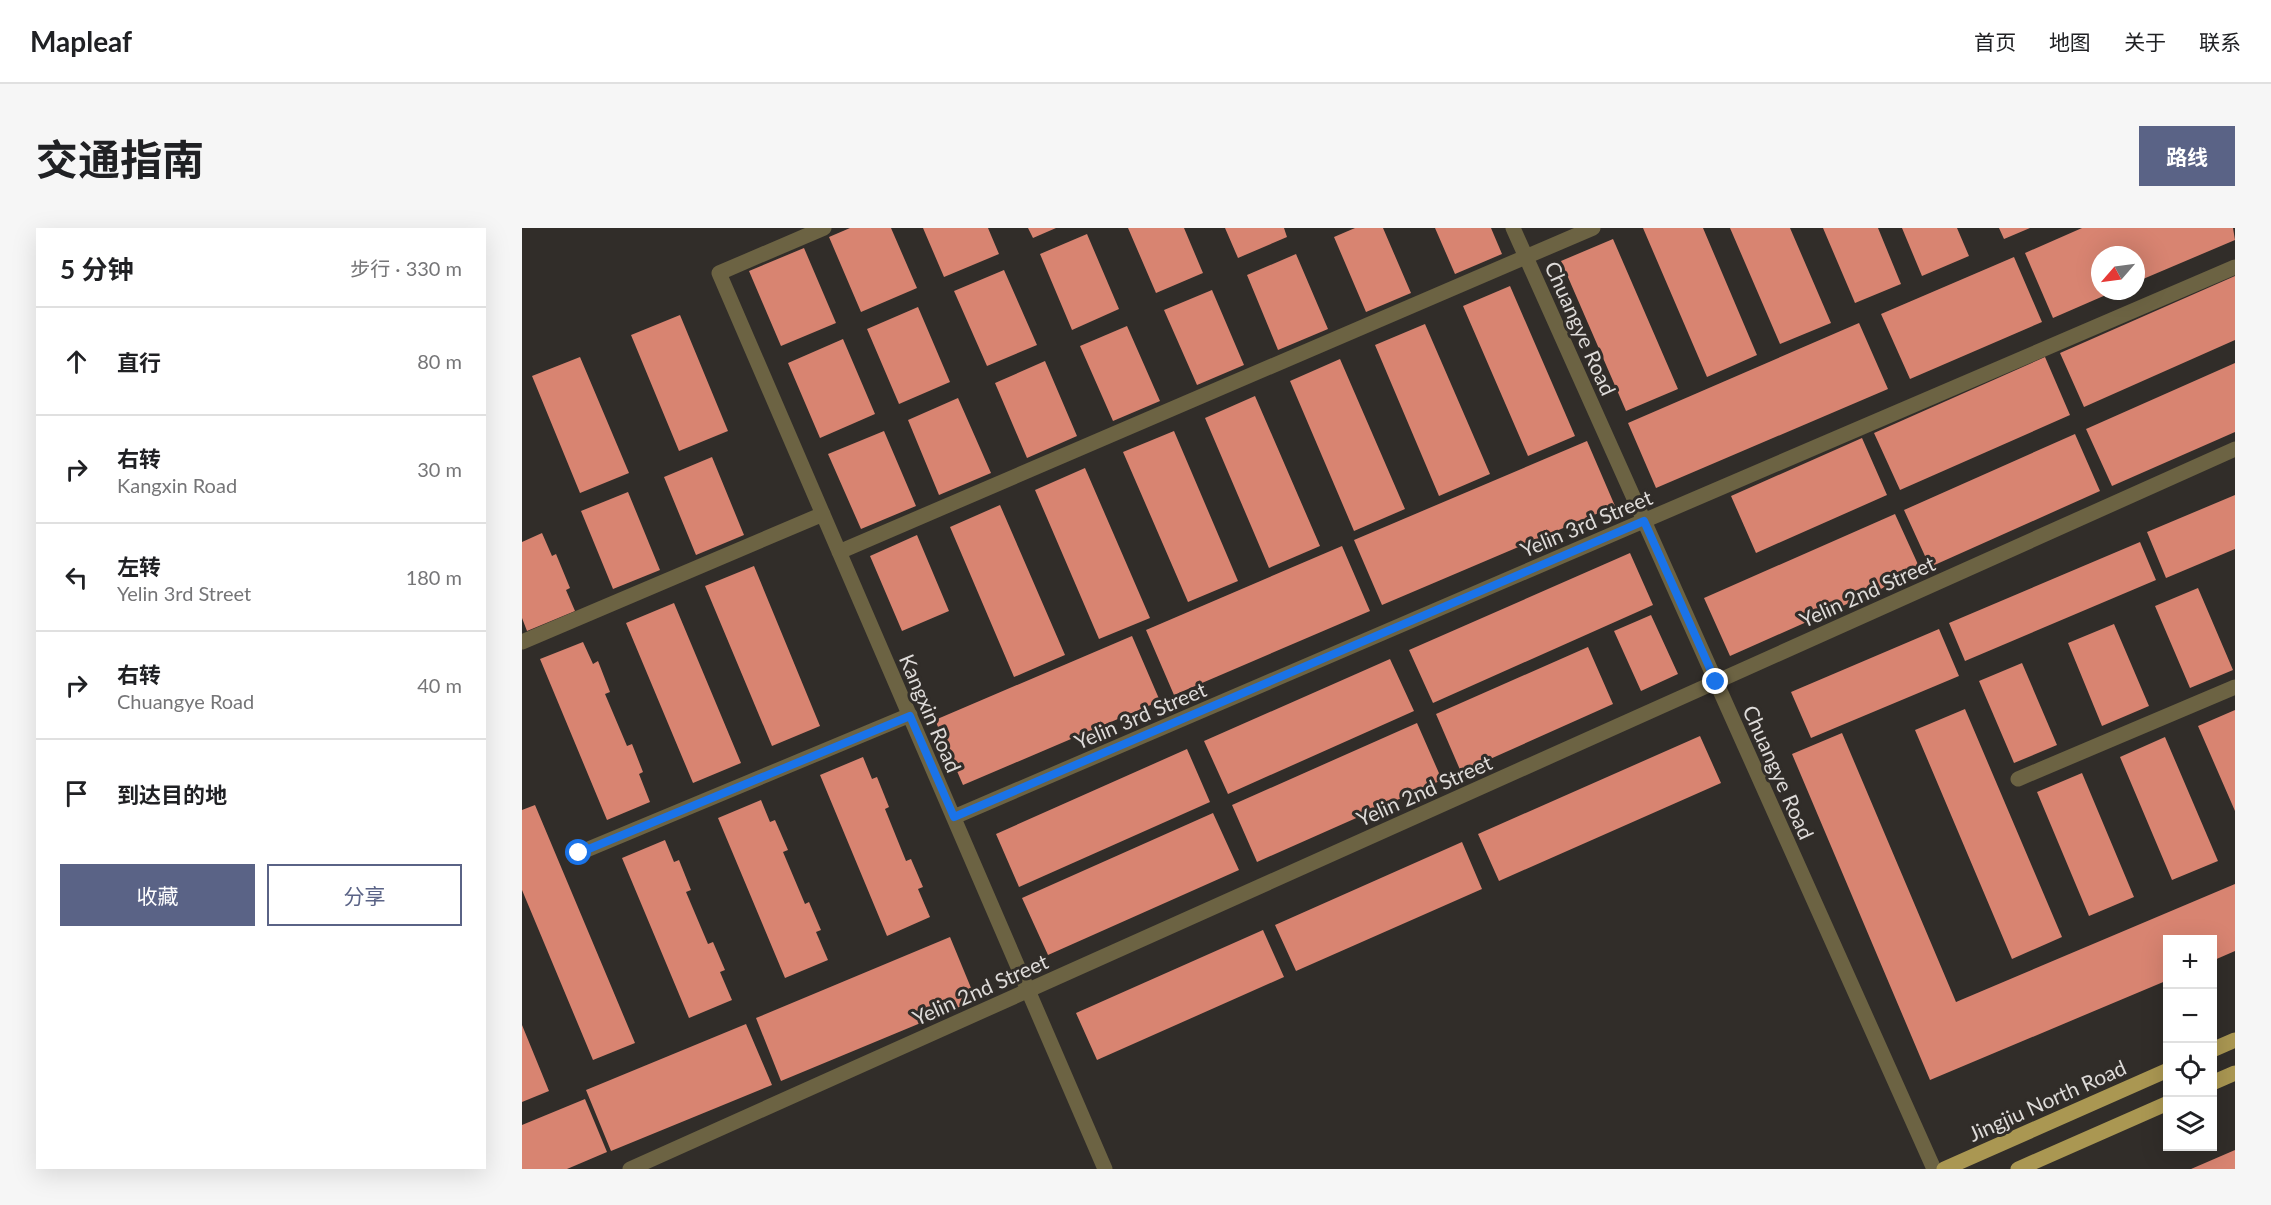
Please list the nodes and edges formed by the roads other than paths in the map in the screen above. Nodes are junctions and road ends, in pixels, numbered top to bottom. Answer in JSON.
{"nodes":[{"id":1,"x":824,"y":228,"type":"edge"},
{"id":2,"x":1514,"y":228,"type":"edge"},
{"id":3,"x":1593,"y":228,"type":"edge"},
{"id":4,"x":1526,"y":257,"type":"junction"},
{"id":5,"x":2235,"y":267,"type":"edge"},
{"id":6,"x":2235,"y":449,"type":"edge"},
{"id":7,"x":823,"y":514,"type":"junction"},
{"id":8,"x":1644,"y":521,"type":"junction"},
{"id":9,"x":839,"y":552,"type":"junction"},
{"id":10,"x":522,"y":642,"type":"edge"},
{"id":11,"x":1716,"y":682,"type":"junction"},
{"id":12,"x":2235,"y":687,"type":"edge"},
{"id":13,"x":910,"y":716,"type":"junction"},
{"id":14,"x":2018,"y":779,"type":"dead end"},
{"id":15,"x":954,"y":817,"type":"junction"},
{"id":16,"x":579,"y":853,"type":"dead end"},
{"id":17,"x":1028,"y":990,"type":"junction"},
{"id":18,"x":2235,"y":1040,"type":"edge"},
{"id":19,"x":2217,"y":1048,"type":"edge"},
{"id":20,"x":2163,"y":1072,"type":"edge"},
{"id":21,"x":2235,"y":1073,"type":"edge"},
{"id":22,"x":2217,"y":1081,"type":"edge"},
{"id":23,"x":2163,"y":1105,"type":"edge"},
{"id":24,"x":630,"y":1169,"type":"edge"},
{"id":25,"x":1105,"y":1169,"type":"edge"},
{"id":26,"x":1934,"y":1169,"type":"edge"},
{"id":27,"x":1944,"y":1169,"type":"edge"},
{"id":28,"x":2018,"y":1169,"type":"edge"}],
"edges":[{"from":1,"to":7,"type":"street","name":"Kangxin Road"},
{"from":2,"to":4,"type":"street","name":"Chuangye Road"},
{"from":3,"to":4,"type":"street"},
{"from":4,"to":8,"type":"street","name":"Chuangye Road"},
{"from":4,"to":9,"type":"street"},
{"from":5,"to":8,"type":"street","name":"Yelin 3rd Street"},
{"from":6,"to":11,"type":"street","name":"Yelin 2nd Street"},
{"from":7,"to":9,"type":"street","name":"Kangxin Road"},
{"from":7,"to":10,"type":"street"},
{"from":8,"to":11,"type":"street","name":"Chuangye Road"},
{"from":8,"to":15,"type":"street","name":"Yelin 3rd Street"},
{"from":9,"to":13,"type":"street","name":"Kangxin Road"},
{"from":11,"to":17,"type":"street","name":"Yelin 2nd Street"},
{"from":11,"to":26,"type":"street","name":"Chuangye Road"},
{"from":12,"to":14,"type":"street"},
{"from":13,"to":15,"type":"street","name":"Kangxin Road"},
{"from":13,"to":16,"type":"street"},
{"from":15,"to":17,"type":"street","name":"Kangxin Road"},
{"from":17,"to":24,"type":"street","name":"Yelin 2nd Street"},
{"from":17,"to":25,"type":"street","name":"Kangxin Road"},
{"from":18,"to":19,"type":"main road"},
{"from":20,"to":27,"type":"main road","name":"Jingjiu North Road"},
{"from":21,"to":22,"type":"main road"},
{"from":23,"to":28,"type":"main road"}]}
